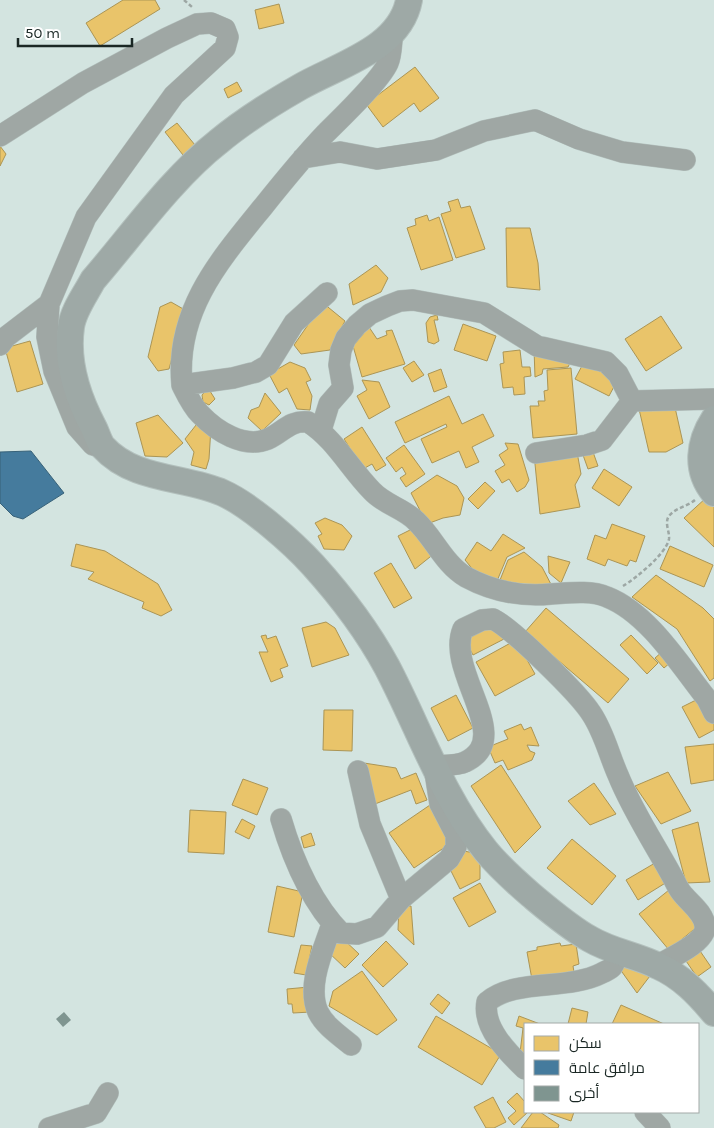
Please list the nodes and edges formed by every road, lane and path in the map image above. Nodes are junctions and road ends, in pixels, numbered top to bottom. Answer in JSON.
{"nodes":[{"id":1,"x":409,"y":0,"type":"edge"},
{"id":2,"x":393,"y":33,"type":"junction"},
{"id":3,"x":0,"y":136,"type":"edge"},
{"id":4,"x":303,"y":158,"type":"junction"},
{"id":5,"x":685,"y":160,"type":"dead end"},
{"id":6,"x":327,"y":293,"type":"dead end"},
{"id":7,"x":49,"y":304,"type":"junction"},
{"id":8,"x":0,"y":345,"type":"edge"},
{"id":9,"x":182,"y":385,"type":"junction"},
{"id":10,"x":714,"y":399,"type":"edge"},
{"id":11,"x":632,"y":401,"type":"junction"},
{"id":12,"x":714,"y":419,"type":"edge"},
{"id":13,"x":321,"y":430,"type":"junction"},
{"id":14,"x":102,"y":446,"type":"junction"},
{"id":15,"x":536,"y":453,"type":"dead end"},
{"id":16,"x":712,"y":490,"type":"edge"},
{"id":17,"x":607,"y":596,"type":"junction"},
{"id":18,"x":714,"y":713,"type":"edge"},
{"id":19,"x":434,"y":766,"type":"junction"},
{"id":20,"x":358,"y":771,"type":"dead end"},
{"id":21,"x":281,"y":819,"type":"dead end"},
{"id":22,"x":402,"y":899,"type":"junction"},
{"id":23,"x":332,"y":924,"type":"junction"},
{"id":24,"x":618,"y":953,"type":"junction"},
{"id":25,"x":658,"y":965,"type":"junction"},
{"id":26,"x":714,"y":1013,"type":"edge"},
{"id":27,"x":351,"y":1045,"type":"dead end"},
{"id":28,"x":524,"y":1068,"type":"edge"},
{"id":29,"x":108,"y":1093,"type":"dead end"},
{"id":30,"x":646,"y":1113,"type":"edge"},
{"id":31,"x":49,"y":1128,"type":"edge"},
{"id":32,"x":660,"y":1128,"type":"edge"}],
"edges":[{"from":1,"to":2,"type":"main road"},
{"from":2,"to":4,"type":"street"},
{"from":2,"to":14,"type":"main road"},
{"from":3,"to":7,"type":"street"},
{"from":4,"to":5,"type":"street"},
{"from":4,"to":9,"type":"street"},
{"from":6,"to":9,"type":"street"},
{"from":7,"to":8,"type":"street"},
{"from":7,"to":14,"type":"street"},
{"from":9,"to":13,"type":"street"},
{"from":10,"to":11,"type":"street"},
{"from":11,"to":13,"type":"street"},
{"from":11,"to":15,"type":"street"},
{"from":12,"to":16,"type":"main road"},
{"from":13,"to":17,"type":"street"},
{"from":14,"to":19,"type":"main road"},
{"from":16,"to":17,"type":"path"},
{"from":17,"to":18,"type":"street"},
{"from":19,"to":22,"type":"street"},
{"from":19,"to":24,"type":"main road"},
{"from":19,"to":25,"type":"street"},
{"from":20,"to":22,"type":"street"},
{"from":21,"to":23,"type":"street"},
{"from":22,"to":23,"type":"street"},
{"from":23,"to":27,"type":"street"},
{"from":24,"to":25,"type":"main road"},
{"from":24,"to":28,"type":"street"},
{"from":25,"to":26,"type":"main road"},
{"from":29,"to":31,"type":"street"},
{"from":30,"to":32,"type":"street"}]}
